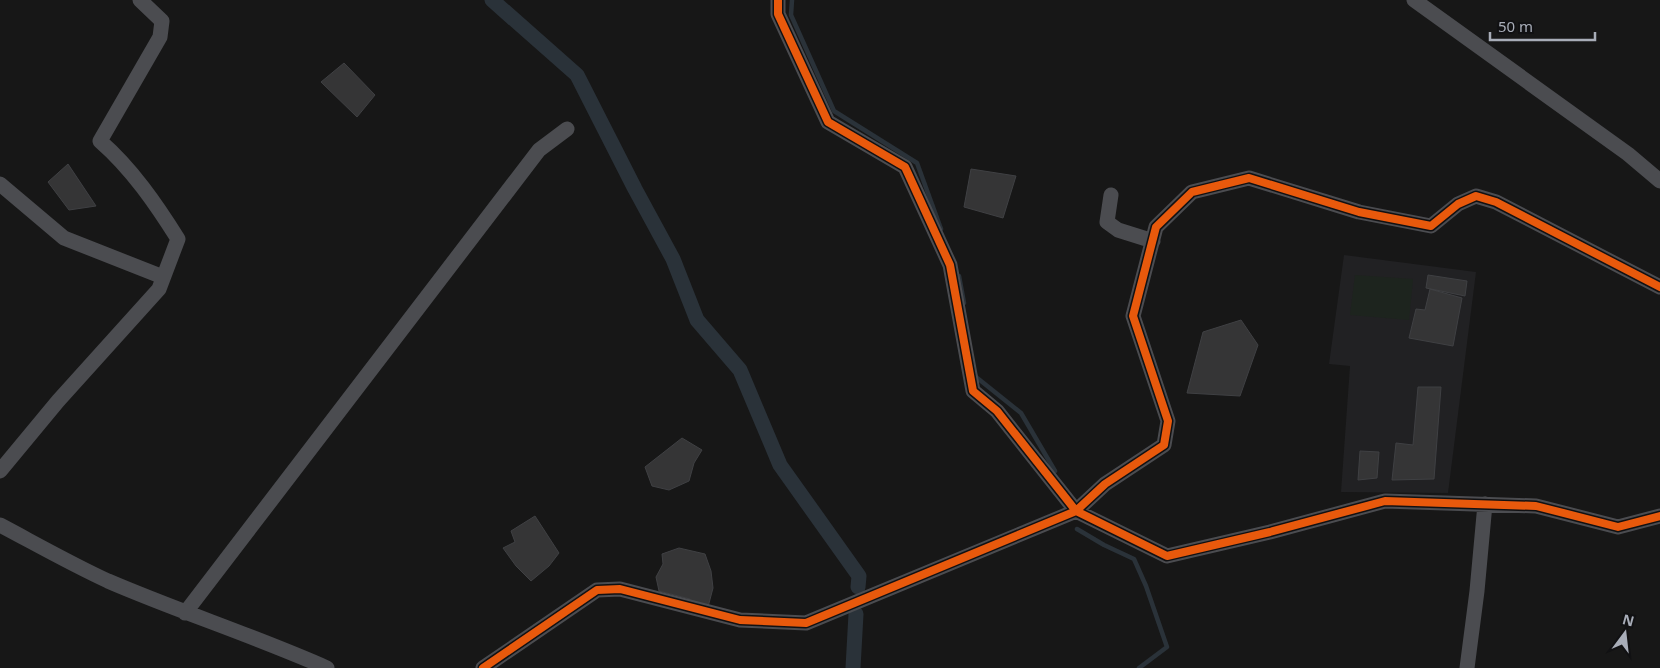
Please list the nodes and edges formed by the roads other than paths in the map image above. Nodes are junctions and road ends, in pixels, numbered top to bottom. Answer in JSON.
{"nodes":[{"id":1,"x":140,"y":0,"type":"edge"},
{"id":2,"x":778,"y":0,"type":"edge"},
{"id":3,"x":1414,"y":0,"type":"edge"},
{"id":4,"x":567,"y":129,"type":"dead end"},
{"id":5,"x":1660,"y":182,"type":"edge"},
{"id":6,"x":0,"y":184,"type":"edge"},
{"id":7,"x":1111,"y":195,"type":"dead end"},
{"id":8,"x":1152,"y":241,"type":"junction"},
{"id":9,"x":163,"y":277,"type":"junction"},
{"id":10,"x":1660,"y":287,"type":"edge"},
{"id":11,"x":0,"y":471,"type":"edge"},
{"id":12,"x":1485,"y":504,"type":"junction"},
{"id":13,"x":1076,"y":511,"type":"junction"},
{"id":14,"x":1660,"y":516,"type":"edge"},
{"id":15,"x":0,"y":525,"type":"edge"},
{"id":16,"x":185,"y":613,"type":"junction"},
{"id":17,"x":327,"y":668,"type":"edge"},
{"id":18,"x":483,"y":668,"type":"edge"},
{"id":19,"x":1467,"y":668,"type":"edge"}],
"edges":[{"from":1,"to":9,"type":"street"},
{"from":2,"to":13,"type":"street"},
{"from":3,"to":5,"type":"street"},
{"from":4,"to":16,"type":"street"},
{"from":6,"to":9,"type":"street"},
{"from":7,"to":8,"type":"street"},
{"from":8,"to":10,"type":"street"},
{"from":8,"to":13,"type":"street"},
{"from":9,"to":11,"type":"street"},
{"from":12,"to":13,"type":"street"},
{"from":12,"to":14,"type":"street"},
{"from":12,"to":19,"type":"street"},
{"from":13,"to":18,"type":"street"},
{"from":15,"to":16,"type":"street"},
{"from":16,"to":17,"type":"street"}]}
